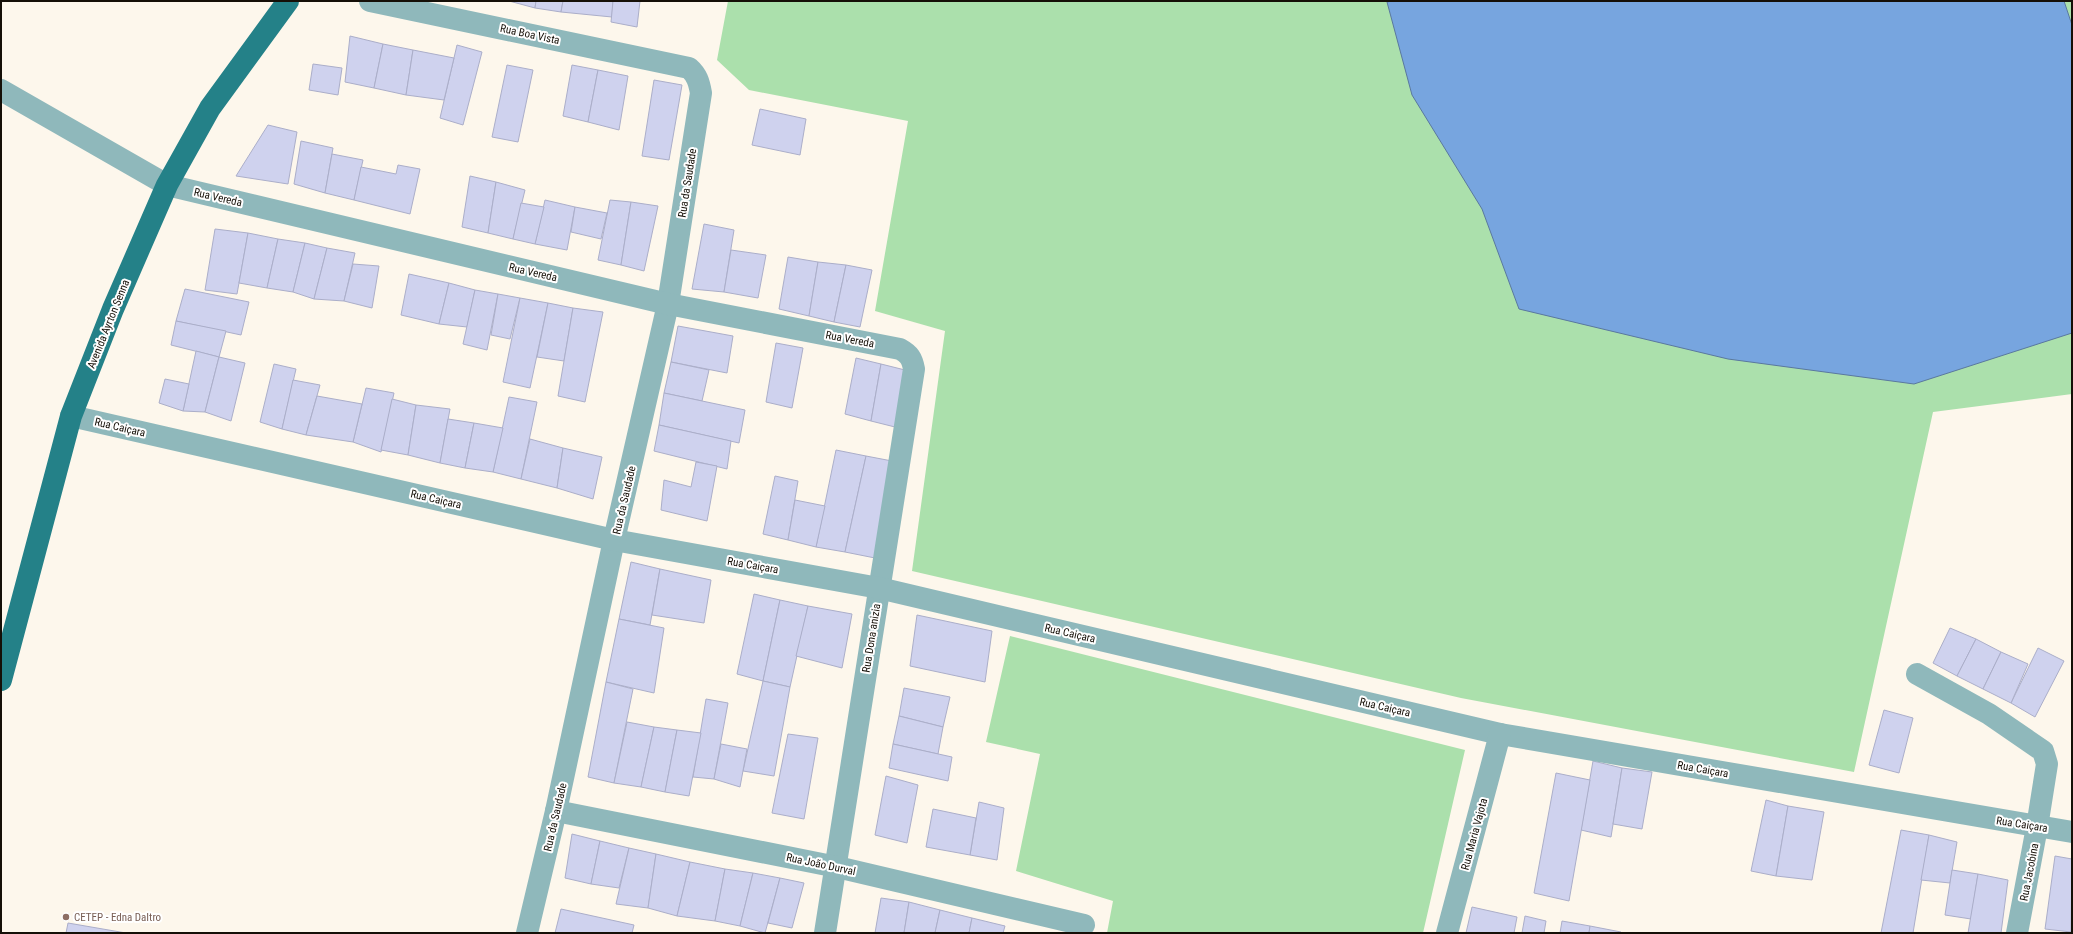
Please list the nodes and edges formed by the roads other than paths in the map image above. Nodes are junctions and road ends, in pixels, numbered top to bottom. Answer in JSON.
{"nodes":[{"id":1,"x":288,"y":1,"type":"edge"},
{"id":2,"x":370,"y":1,"type":"edge"},
{"id":3,"x":689,"y":68,"type":"joint"},
{"id":4,"x":1,"y":90,"type":"edge"},
{"id":5,"x":167,"y":185,"type":"junction"},
{"id":6,"x":668,"y":304,"type":"junction"},
{"id":7,"x":900,"y":349,"type":"joint"},
{"id":8,"x":71,"y":416,"type":"junction"},
{"id":9,"x":614,"y":540,"type":"junction"},
{"id":10,"x":879,"y":588,"type":"junction"},
{"id":11,"x":1917,"y":674,"type":"dead end"},
{"id":12,"x":1,"y":680,"type":"edge"},
{"id":13,"x":1500,"y":734,"type":"junction"},
{"id":14,"x":556,"y":811,"type":"junction"},
{"id":15,"x":2038,"y":827,"type":"junction"},
{"id":16,"x":2072,"y":832,"type":"edge"},
{"id":17,"x":837,"y":867,"type":"junction"},
{"id":18,"x":1084,"y":926,"type":"dead end"},
{"id":19,"x":527,"y":933,"type":"edge"},
{"id":20,"x":825,"y":933,"type":"edge"},
{"id":21,"x":1447,"y":933,"type":"edge"},
{"id":22,"x":2017,"y":933,"type":"edge"}],
"edges":[{"from":1,"to":5,"type":"main road","name":"Avenida Ayrton Senna"},
{"from":2,"to":3,"type":"street","name":"Rua Boa Vista"},
{"from":3,"to":6,"type":"street","name":"Rua da Saudade"},
{"from":4,"to":5,"type":"street","name":"Rua Vereda"},
{"from":5,"to":6,"type":"street","name":"Rua Vereda"},
{"from":5,"to":8,"type":"main road","name":"Avenida Ayrton Senna"},
{"from":6,"to":7,"type":"street","name":"Rua Vereda"},
{"from":6,"to":9,"type":"street","name":"Rua da Saudade"},
{"from":7,"to":10,"type":"street","name":"Rua Dona anizia"},
{"from":8,"to":9,"type":"street","name":"Rua Caiçara"},
{"from":8,"to":12,"type":"main road","name":"Avenida Ayrton Senna"},
{"from":9,"to":10,"type":"street","name":"Rua Caiçara"},
{"from":9,"to":14,"type":"street","name":"Rua da Saudade"},
{"from":10,"to":13,"type":"street","name":"Rua Caiçara"},
{"from":10,"to":17,"type":"street","name":"Rua Dona anizia"},
{"from":11,"to":15,"type":"street","name":"Rua Jacobina"},
{"from":13,"to":15,"type":"street","name":"Rua Caiçara"},
{"from":13,"to":21,"type":"street","name":"Rua Maria Vajota"},
{"from":14,"to":17,"type":"street","name":"Rua João Durval"},
{"from":14,"to":19,"type":"street","name":"Rua da Saudade"},
{"from":15,"to":16,"type":"street","name":"Rua Caiçara"},
{"from":15,"to":22,"type":"street","name":"Rua Jacobina"},
{"from":17,"to":18,"type":"street","name":"Rua João Durval"},
{"from":17,"to":20,"type":"street","name":"Rua Dona anizia"}]}
